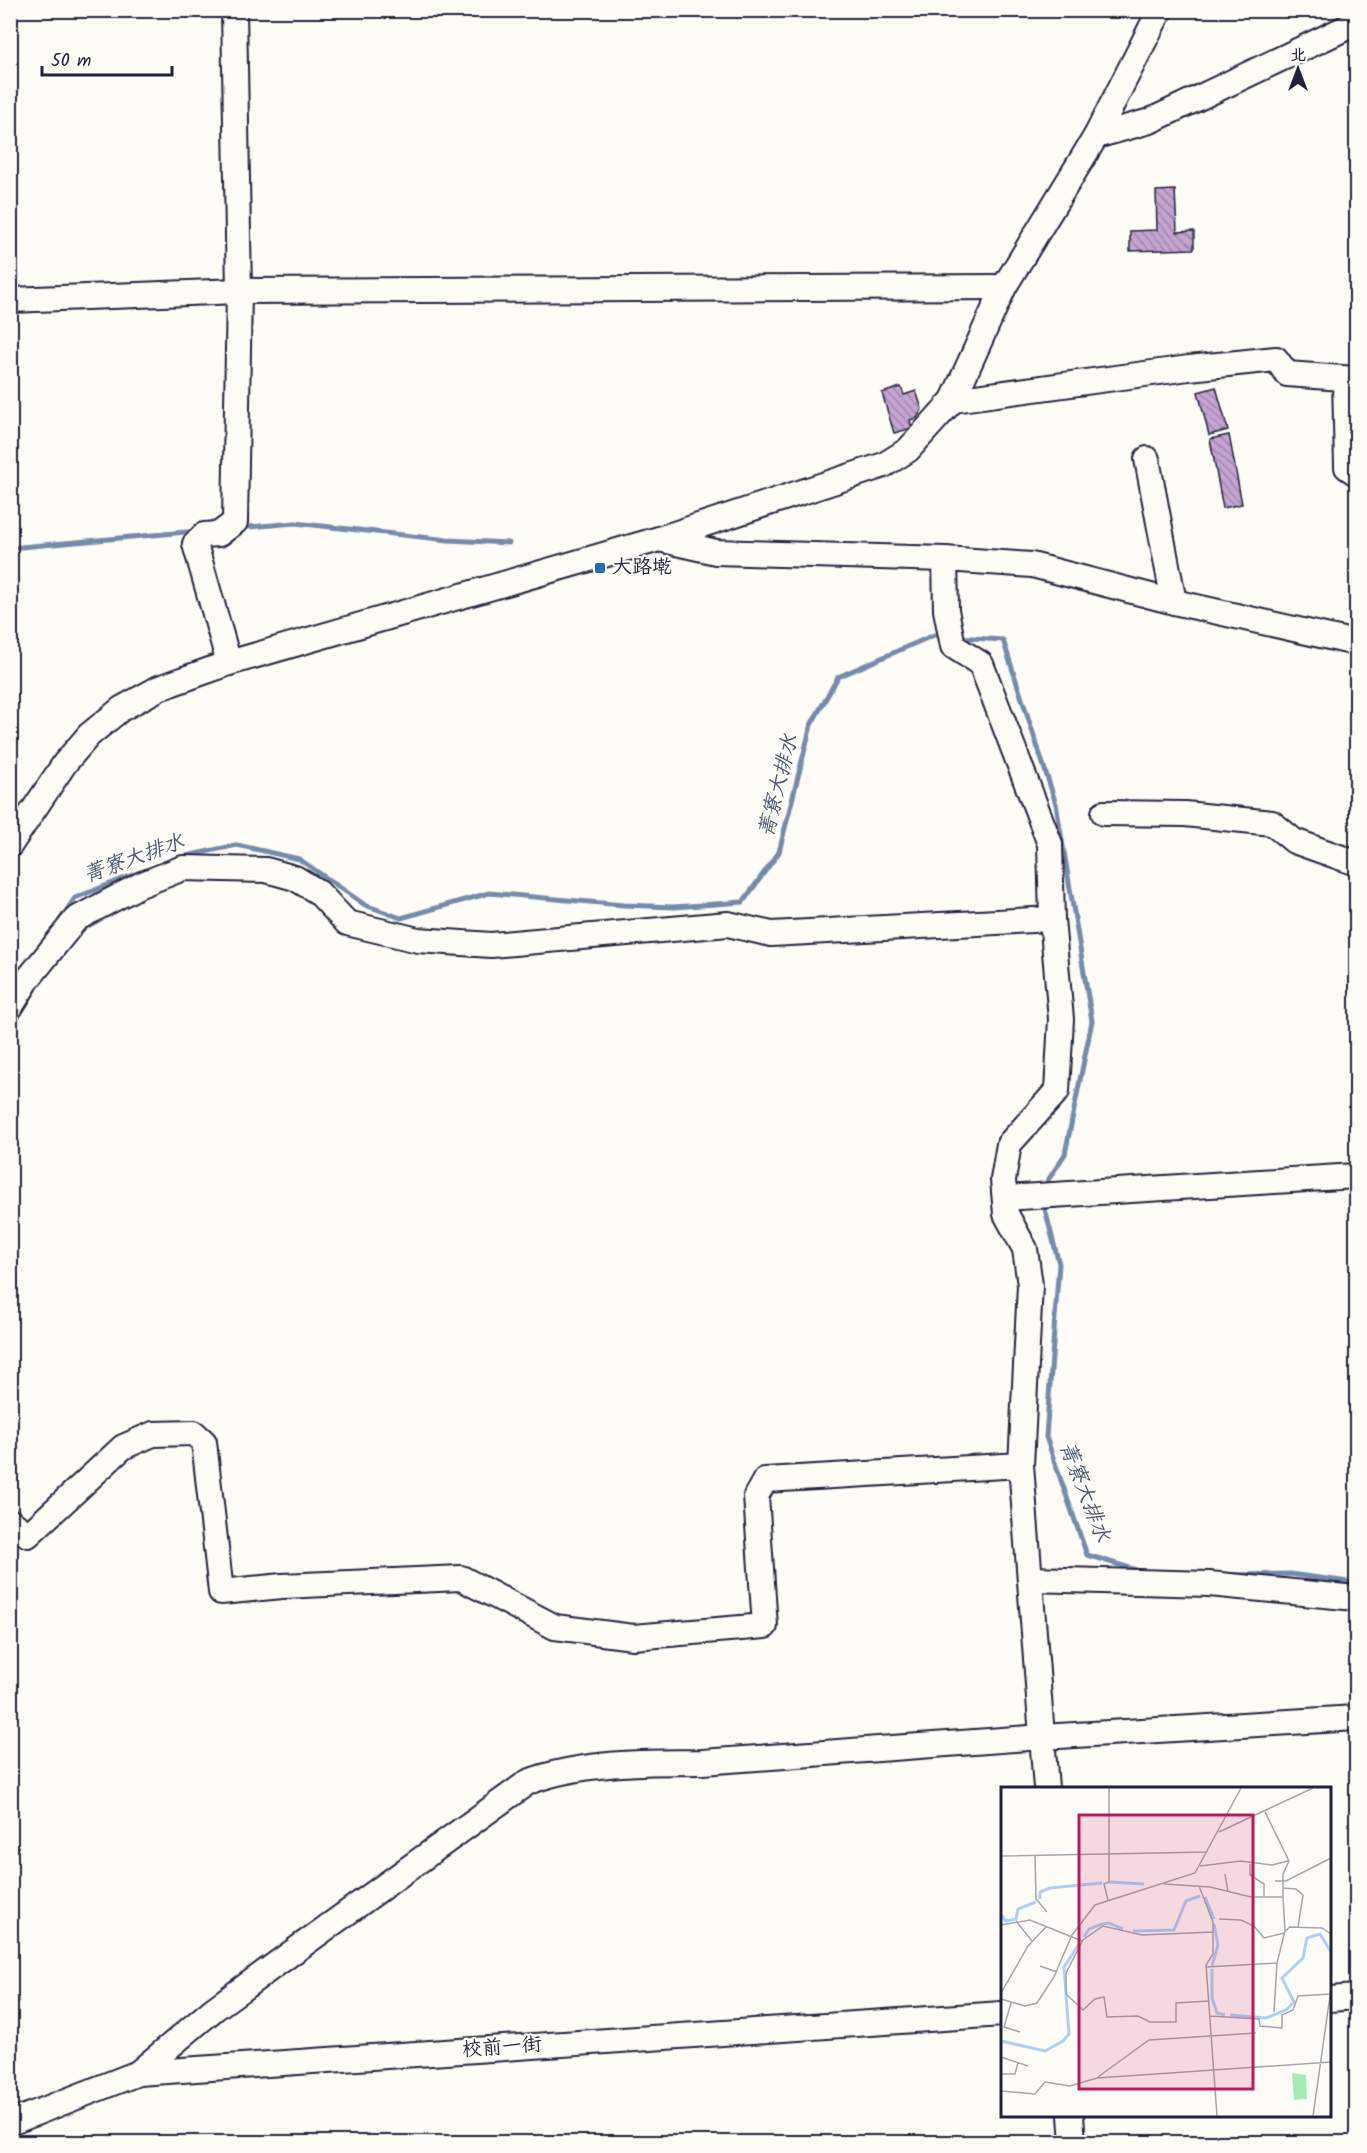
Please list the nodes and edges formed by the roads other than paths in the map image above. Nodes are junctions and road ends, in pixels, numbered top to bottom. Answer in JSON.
{"nodes":[{"id":1,"x":234,"y":10,"type":"edge"},
{"id":2,"x":1160,"y":10,"type":"edge"},
{"id":3,"x":1356,"y":23,"type":"edge"},
{"id":4,"x":1096,"y":136,"type":"junction"},
{"id":5,"x":1004,"y":287,"type":"junction"},
{"id":6,"x":239,"y":291,"type":"junction"},
{"id":7,"x":10,"y":300,"type":"edge"},
{"id":8,"x":1351,"y":379,"type":"edge"},
{"id":9,"x":953,"y":400,"type":"junction"},
{"id":10,"x":1147,"y":459,"type":"dead end"},
{"id":11,"x":1356,"y":473,"type":"edge"},
{"id":12,"x":659,"y":539,"type":"junction"},
{"id":13,"x":945,"y":559,"type":"junction"},
{"id":14,"x":1174,"y":602,"type":"junction"},
{"id":15,"x":1356,"y":643,"type":"edge"},
{"id":16,"x":229,"y":663,"type":"junction"},
{"id":17,"x":1104,"y":813,"type":"dead end"},
{"id":18,"x":10,"y":845,"type":"edge"},
{"id":19,"x":1356,"y":863,"type":"edge"},
{"id":20,"x":1052,"y":919,"type":"junction"},
{"id":21,"x":14,"y":994,"type":"edge"},
{"id":22,"x":1356,"y":1176,"type":"edge"},
{"id":23,"x":1005,"y":1198,"type":"junction"},
{"id":24,"x":1021,"y":1465,"type":"junction"},
{"id":25,"x":10,"y":1521,"type":"edge"},
{"id":26,"x":1030,"y":1579,"type":"junction"},
{"id":27,"x":1356,"y":1598,"type":"edge"},
{"id":28,"x":1356,"y":1718,"type":"edge"},
{"id":29,"x":1042,"y":1737,"type":"junction"},
{"id":30,"x":1046,"y":1787,"type":"edge"},
{"id":31,"x":1356,"y":1996,"type":"edge"},
{"id":32,"x":1331,"y":1999,"type":"edge"},
{"id":33,"x":1001,"y":2014,"type":"edge"},
{"id":34,"x":138,"y":2073,"type":"junction"},
{"id":35,"x":1071,"y":2117,"type":"edge"},
{"id":36,"x":10,"y":2123,"type":"edge"},
{"id":37,"x":1073,"y":2142,"type":"edge"}],
"edges":[{"from":1,"to":6,"type":"street"},
{"from":2,"to":4,"type":"street"},
{"from":3,"to":4,"type":"street"},
{"from":4,"to":5,"type":"street"},
{"from":5,"to":6,"type":"street"},
{"from":5,"to":9,"type":"street"},
{"from":6,"to":7,"type":"street"},
{"from":6,"to":16,"type":"street"},
{"from":8,"to":9,"type":"street"},
{"from":8,"to":11,"type":"street"},
{"from":9,"to":12,"type":"street"},
{"from":10,"to":14,"type":"street"},
{"from":12,"to":13,"type":"street"},
{"from":12,"to":16,"type":"street"},
{"from":13,"to":14,"type":"street"},
{"from":13,"to":20,"type":"street"},
{"from":14,"to":15,"type":"street"},
{"from":16,"to":18,"type":"street"},
{"from":17,"to":19,"type":"street"},
{"from":20,"to":21,"type":"street"},
{"from":20,"to":23,"type":"street"},
{"from":22,"to":23,"type":"street"},
{"from":23,"to":24,"type":"street"},
{"from":24,"to":25,"type":"street"},
{"from":24,"to":26,"type":"street"},
{"from":26,"to":27,"type":"street"},
{"from":26,"to":29,"type":"street"},
{"from":28,"to":29,"type":"street"},
{"from":29,"to":30,"type":"street"},
{"from":29,"to":34,"type":"street"},
{"from":31,"to":32,"type":"street"},
{"from":33,"to":34,"type":"street","name":"校前一街"},
{"from":34,"to":36,"type":"street","name":"校前一街"},
{"from":35,"to":37,"type":"street"}]}
